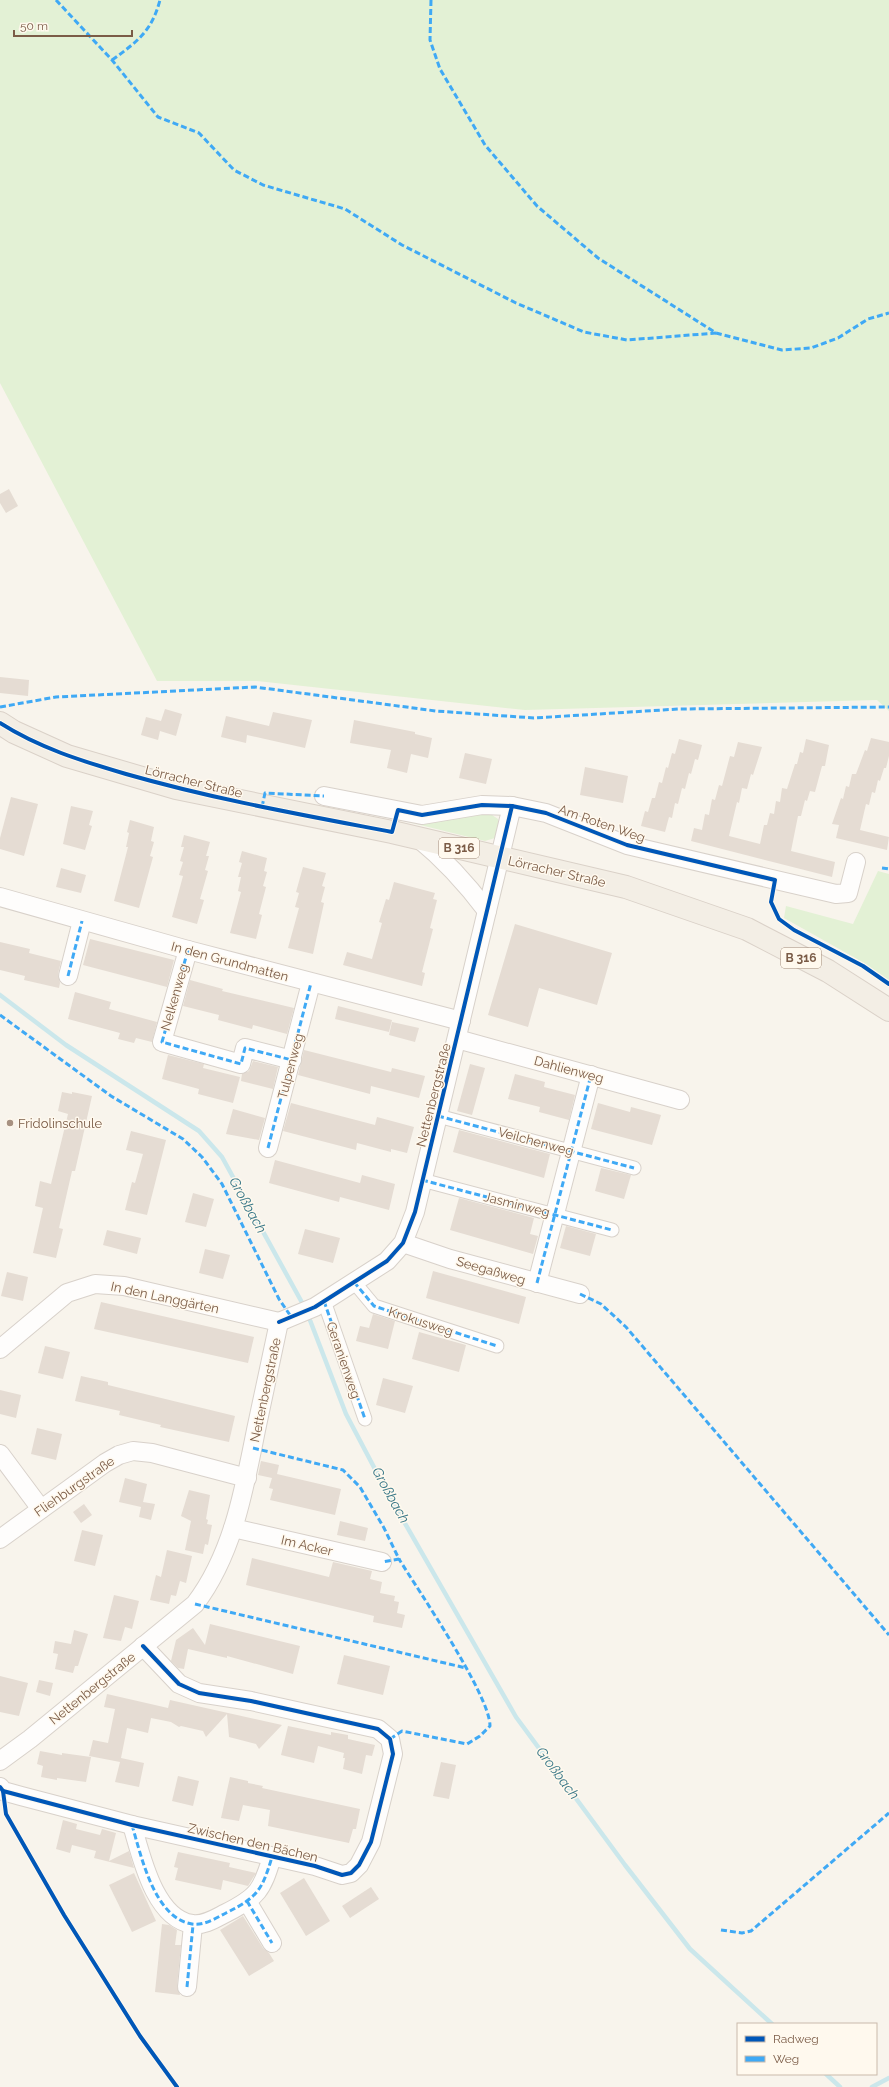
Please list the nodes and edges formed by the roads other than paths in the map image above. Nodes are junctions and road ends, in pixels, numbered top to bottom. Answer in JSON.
{"nodes":[{"id":1,"x":0,"y":723,"type":"edge"},
{"id":2,"x":324,"y":796,"type":"dead end"},
{"id":3,"x":512,"y":806,"type":"junction"},
{"id":4,"x":418,"y":838,"type":"junction"},
{"id":5,"x":500,"y":858,"type":"junction"},
{"id":6,"x":856,"y":862,"type":"dead end"},
{"id":7,"x":0,"y":897,"type":"edge"},
{"id":8,"x":487,"y":911,"type":"junction"},
{"id":9,"x":82,"y":921,"type":"junction"},
{"id":10,"x":188,"y":950,"type":"junction"},
{"id":11,"x":68,"y":976,"type":"dead end"},
{"id":12,"x":311,"y":983,"type":"junction"},
{"id":13,"x":889,"y":1010,"type":"edge"},
{"id":14,"x":462,"y":1021,"type":"junction"},
{"id":15,"x":457,"y":1039,"type":"junction"},
{"id":16,"x":292,"y":1060,"type":"junction"},
{"id":17,"x":590,"y":1075,"type":"junction"},
{"id":18,"x":680,"y":1100,"type":"dead end"},
{"id":19,"x":438,"y":1116,"type":"junction"},
{"id":20,"x":268,"y":1148,"type":"dead end"},
{"id":21,"x":572,"y":1150,"type":"junction"},
{"id":22,"x":634,"y":1168,"type":"dead end"},
{"id":23,"x":422,"y":1180,"type":"junction"},
{"id":24,"x":555,"y":1214,"type":"junction"},
{"id":25,"x":612,"y":1230,"type":"dead end"},
{"id":26,"x":403,"y":1243,"type":"junction"},
{"id":27,"x":354,"y":1282,"type":"junction"},
{"id":28,"x":537,"y":1283,"type":"junction"},
{"id":29,"x":580,"y":1294,"type":"dead end"},
{"id":30,"x":320,"y":1304,"type":"junction"},
{"id":31,"x":286,"y":1320,"type":"junction"},
{"id":32,"x":497,"y":1346,"type":"dead end"},
{"id":33,"x":0,"y":1349,"type":"edge"},
{"id":34,"x":365,"y":1419,"type":"dead end"},
{"id":35,"x":0,"y":1454,"type":"edge"},
{"id":36,"x":247,"y":1478,"type":"junction"},
{"id":37,"x":41,"y":1509,"type":"junction"},
{"id":38,"x":233,"y":1528,"type":"junction"},
{"id":39,"x":0,"y":1539,"type":"edge"},
{"id":40,"x":382,"y":1562,"type":"dead end"},
{"id":41,"x":143,"y":1646,"type":"junction"},
{"id":42,"x":0,"y":1761,"type":"edge"},
{"id":43,"x":1,"y":1789,"type":"edge"},
{"id":44,"x":132,"y":1825,"type":"junction"},
{"id":45,"x":272,"y":1857,"type":"junction"},
{"id":46,"x":247,"y":1901,"type":"junction"},
{"id":47,"x":193,"y":1925,"type":"junction"},
{"id":48,"x":272,"y":1943,"type":"dead end"},
{"id":49,"x":188,"y":1987,"type":"dead end"}],
"edges":[{"from":1,"to":4,"type":"main road","name":"Lörracher Straße","number":"B 316"},
{"from":2,"to":3,"type":"street","name":"Am Roten Weg"},
{"from":3,"to":5,"type":"street","name":"Nettenbergstraße"},
{"from":3,"to":6,"type":"street","name":"Am Roten Weg"},
{"from":4,"to":5,"type":"main road","name":"Lörracher Straße","number":"B 316"},
{"from":4,"to":8,"type":"street"},
{"from":5,"to":8,"type":"street","name":"Nettenbergstraße"},
{"from":5,"to":13,"type":"main road","name":"Lörracher Straße","number":"B 316"},
{"from":7,"to":9,"type":"street","name":"In den Grundmatten"},
{"from":8,"to":14,"type":"street","name":"Nettenbergstraße"},
{"from":9,"to":10,"type":"street","name":"In den Grundmatten"},
{"from":9,"to":11,"type":"street"},
{"from":10,"to":12,"type":"street","name":"In den Grundmatten"},
{"from":10,"to":16,"type":"street","name":"Nelkenweg"},
{"from":12,"to":14,"type":"street","name":"In den Grundmatten"},
{"from":12,"to":16,"type":"street","name":"Tulpenweg"},
{"from":14,"to":15,"type":"street","name":"Nettenbergstraße"},
{"from":15,"to":17,"type":"street","name":"Dahlienweg"},
{"from":15,"to":19,"type":"street","name":"Nettenbergstraße"},
{"from":16,"to":20,"type":"street","name":"Tulpenweg"},
{"from":17,"to":18,"type":"street","name":"Dahlienweg"},
{"from":17,"to":21,"type":"street"},
{"from":19,"to":21,"type":"street","name":"Veilchenweg"},
{"from":19,"to":23,"type":"street","name":"Nettenbergstraße"},
{"from":21,"to":22,"type":"street","name":"Veilchenweg"},
{"from":21,"to":24,"type":"street"},
{"from":23,"to":24,"type":"street","name":"Jasminweg"},
{"from":23,"to":26,"type":"street","name":"Nettenbergstraße"},
{"from":24,"to":25,"type":"street","name":"Jasminweg"},
{"from":24,"to":28,"type":"street"},
{"from":26,"to":27,"type":"street","name":"Nettenbergstraße"},
{"from":26,"to":28,"type":"street","name":"Seegaßweg"},
{"from":27,"to":30,"type":"street","name":"Nettenbergstraße"},
{"from":27,"to":32,"type":"street","name":"Krokusweg"},
{"from":28,"to":29,"type":"street","name":"Seegaßweg"},
{"from":30,"to":31,"type":"street","name":"Nettenbergstraße"},
{"from":30,"to":34,"type":"street","name":"Geranienweg"},
{"from":31,"to":33,"type":"street","name":"In den Langgärten"},
{"from":31,"to":36,"type":"street","name":"Nettenbergstraße"},
{"from":35,"to":37,"type":"street"},
{"from":36,"to":37,"type":"street","name":"Fliehburgstraße"},
{"from":36,"to":38,"type":"street","name":"Nettenbergstraße"},
{"from":37,"to":39,"type":"street","name":"Fliehburgstraße"},
{"from":38,"to":40,"type":"street","name":"Im Acker"},
{"from":38,"to":41,"type":"street","name":"Nettenbergstraße"},
{"from":41,"to":42,"type":"street","name":"Nettenbergstraße"},
{"from":41,"to":45,"type":"street","name":"Zwischen den Bächen"},
{"from":43,"to":44,"type":"street","name":"Zwischen den Bächen"},
{"from":44,"to":45,"type":"street","name":"Zwischen den Bächen"},
{"from":44,"to":47,"type":"street"},
{"from":45,"to":46,"type":"street"},
{"from":46,"to":47,"type":"street"},
{"from":46,"to":48,"type":"street"},
{"from":47,"to":49,"type":"street"}]}
